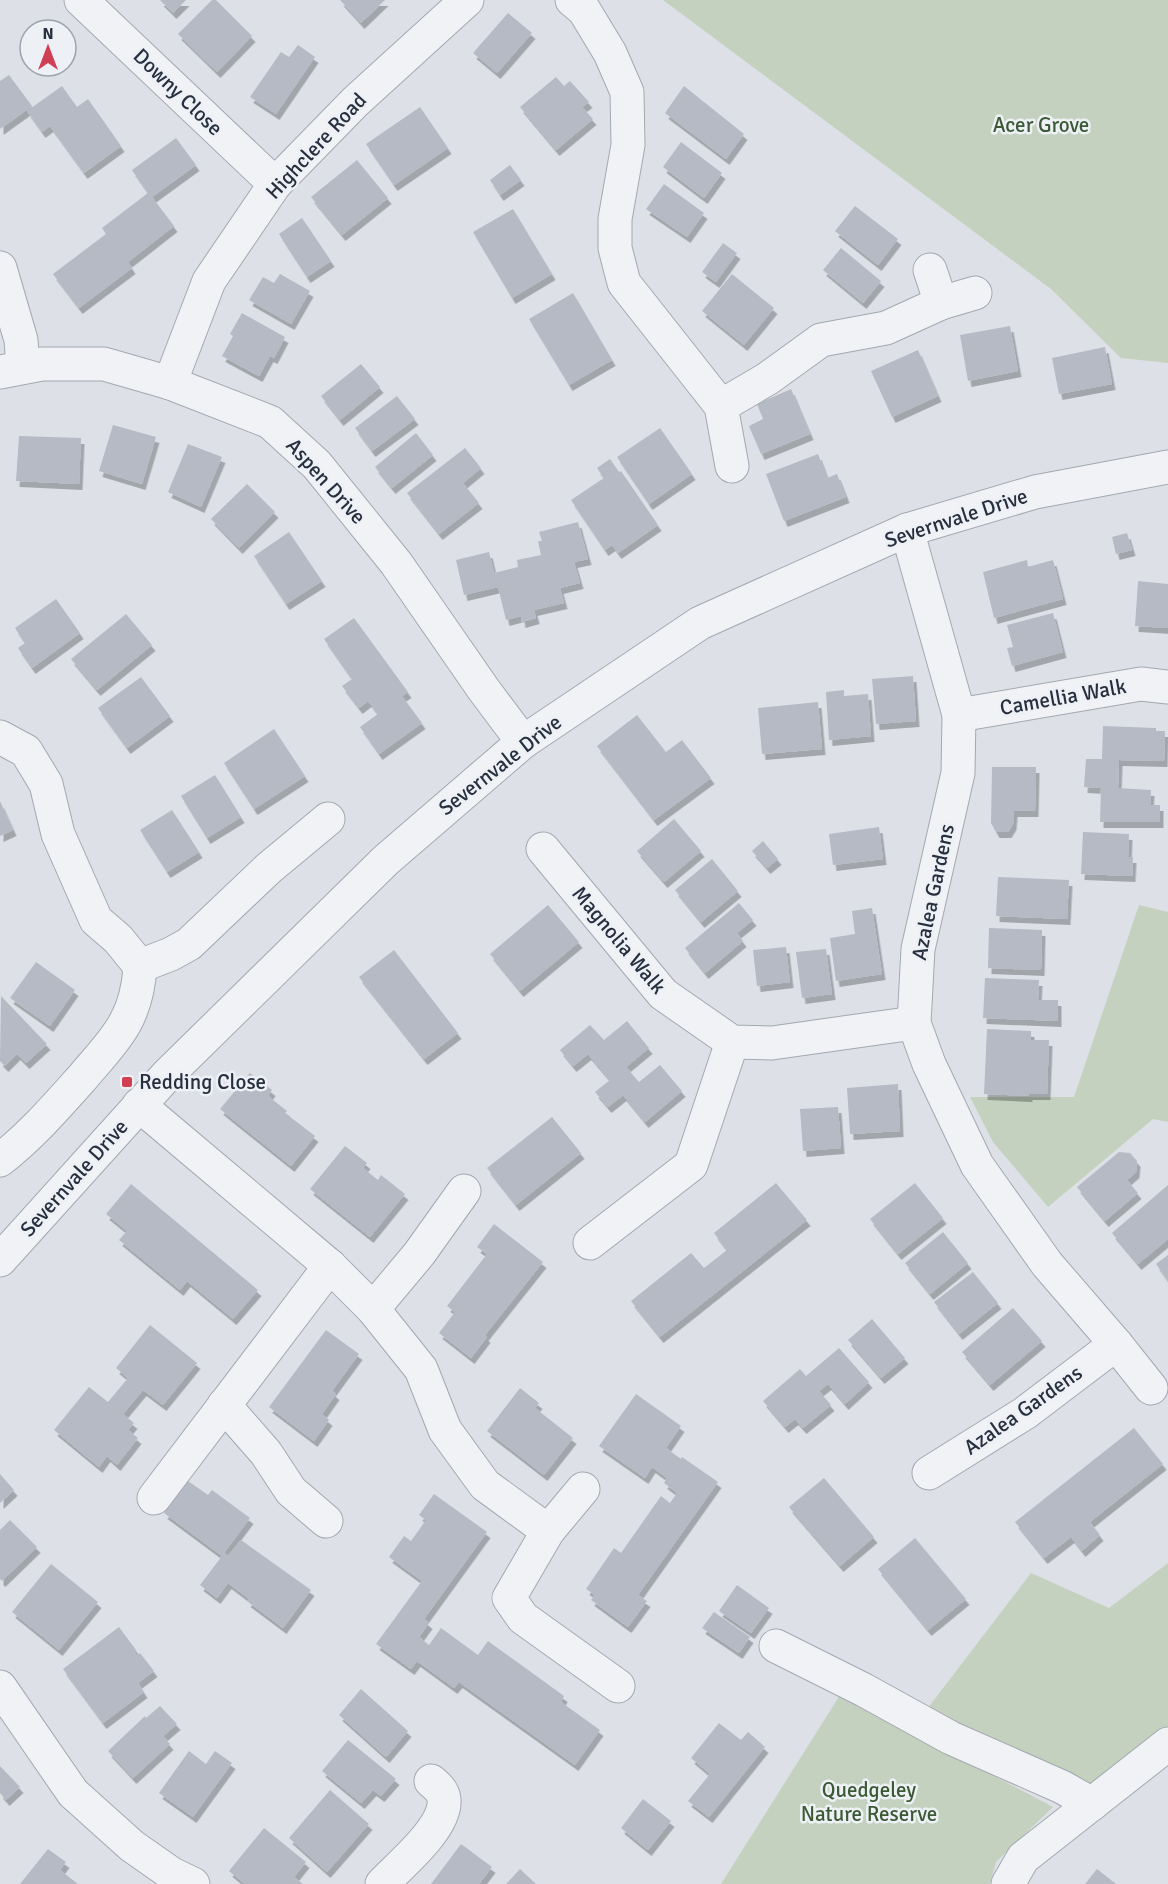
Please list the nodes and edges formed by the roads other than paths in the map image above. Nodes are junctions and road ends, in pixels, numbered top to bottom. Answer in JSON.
{"nodes":[{"id":1,"x":81,"y":0,"type":"edge"},
{"id":2,"x":466,"y":0,"type":"edge"},
{"id":3,"x":572,"y":0,"type":"edge"},
{"id":4,"x":275,"y":184,"type":"junction"},
{"id":5,"x":0,"y":268,"type":"edge"},
{"id":6,"x":930,"y":270,"type":"dead end"},
{"id":7,"x":975,"y":293,"type":"dead end"},
{"id":8,"x":941,"y":303,"type":"junction"},
{"id":9,"x":11,"y":370,"type":"edge"},
{"id":10,"x":170,"y":383,"type":"junction"},
{"id":11,"x":722,"y":406,"type":"junction"},
{"id":12,"x":732,"y":466,"type":"dead end"},
{"id":13,"x":1168,"y":467,"type":"edge"},
{"id":14,"x":907,"y":530,"type":"junction"},
{"id":15,"x":1168,"y":687,"type":"edge"},
{"id":16,"x":959,"y":716,"type":"junction"},
{"id":17,"x":0,"y":737,"type":"edge"},
{"id":18,"x":523,"y":742,"type":"junction"},
{"id":19,"x":328,"y":819,"type":"dead end"},
{"id":20,"x":543,"y":849,"type":"dead end"},
{"id":21,"x":140,"y":966,"type":"junction"},
{"id":22,"x":914,"y":1023,"type":"junction"},
{"id":23,"x":732,"y":1042,"type":"junction"},
{"id":24,"x":139,"y":1106,"type":"junction"},
{"id":25,"x":0,"y":1160,"type":"edge"},
{"id":26,"x":464,"y":1191,"type":"dead end"},
{"id":27,"x":590,"y":1243,"type":"dead end"},
{"id":28,"x":0,"y":1260,"type":"edge"},
{"id":29,"x":330,"y":1266,"type":"junction"},
{"id":30,"x":373,"y":1309,"type":"junction"},
{"id":31,"x":1116,"y":1344,"type":"junction"},
{"id":32,"x":1151,"y":1388,"type":"dead end"},
{"id":33,"x":224,"y":1405,"type":"junction"},
{"id":34,"x":928,"y":1473,"type":"dead end"},
{"id":35,"x":583,"y":1489,"type":"dead end"},
{"id":36,"x":154,"y":1498,"type":"dead end"},
{"id":37,"x":327,"y":1521,"type":"dead end"},
{"id":38,"x":548,"y":1531,"type":"junction"},
{"id":39,"x":776,"y":1646,"type":"dead end"},
{"id":40,"x":618,"y":1686,"type":"dead end"},
{"id":41,"x":0,"y":1687,"type":"edge"},
{"id":42,"x":1168,"y":1744,"type":"edge"},
{"id":43,"x":431,"y":1781,"type":"dead end"},
{"id":44,"x":1092,"y":1804,"type":"junction"},
{"id":45,"x":193,"y":1884,"type":"edge"},
{"id":46,"x":382,"y":1884,"type":"edge"},
{"id":47,"x":1008,"y":1884,"type":"edge"}],
"edges":[{"from":1,"to":4,"type":"street","name":"Downy Close"},
{"from":2,"to":4,"type":"street","name":"Highclere Road"},
{"from":3,"to":11,"type":"street"},
{"from":4,"to":10,"type":"street","name":"Highclere Road"},
{"from":5,"to":9,"type":"street"},
{"from":6,"to":8,"type":"street"},
{"from":7,"to":8,"type":"street"},
{"from":8,"to":11,"type":"street"},
{"from":9,"to":10,"type":"street","name":"Aspen Drive"},
{"from":10,"to":18,"type":"street","name":"Aspen Drive"},
{"from":11,"to":12,"type":"street"},
{"from":13,"to":14,"type":"street","name":"Severnvale Drive"},
{"from":14,"to":16,"type":"street","name":"Azalea Gardens"},
{"from":14,"to":18,"type":"street","name":"Severnvale Drive"},
{"from":15,"to":16,"type":"street","name":"Camellia Walk"},
{"from":16,"to":22,"type":"street","name":"Azalea Gardens"},
{"from":17,"to":21,"type":"street"},
{"from":18,"to":24,"type":"street","name":"Severnvale Drive"},
{"from":19,"to":21,"type":"street"},
{"from":20,"to":23,"type":"street","name":"Magnolia Walk"},
{"from":21,"to":25,"type":"street"},
{"from":22,"to":23,"type":"street"},
{"from":22,"to":31,"type":"street","name":"Azalea Gardens"},
{"from":23,"to":27,"type":"street"},
{"from":24,"to":28,"type":"street","name":"Severnvale Drive"},
{"from":24,"to":29,"type":"street"},
{"from":26,"to":30,"type":"street"},
{"from":29,"to":30,"type":"street"},
{"from":29,"to":33,"type":"street"},
{"from":30,"to":38,"type":"street"},
{"from":31,"to":32,"type":"street","name":"Azalea Gardens"},
{"from":31,"to":34,"type":"street","name":"Azalea Gardens"},
{"from":33,"to":36,"type":"street"},
{"from":33,"to":37,"type":"street"},
{"from":35,"to":38,"type":"street"},
{"from":38,"to":40,"type":"street"},
{"from":39,"to":44,"type":"street"},
{"from":41,"to":45,"type":"street"},
{"from":42,"to":44,"type":"street"},
{"from":43,"to":46,"type":"street"},
{"from":44,"to":47,"type":"street"}]}
